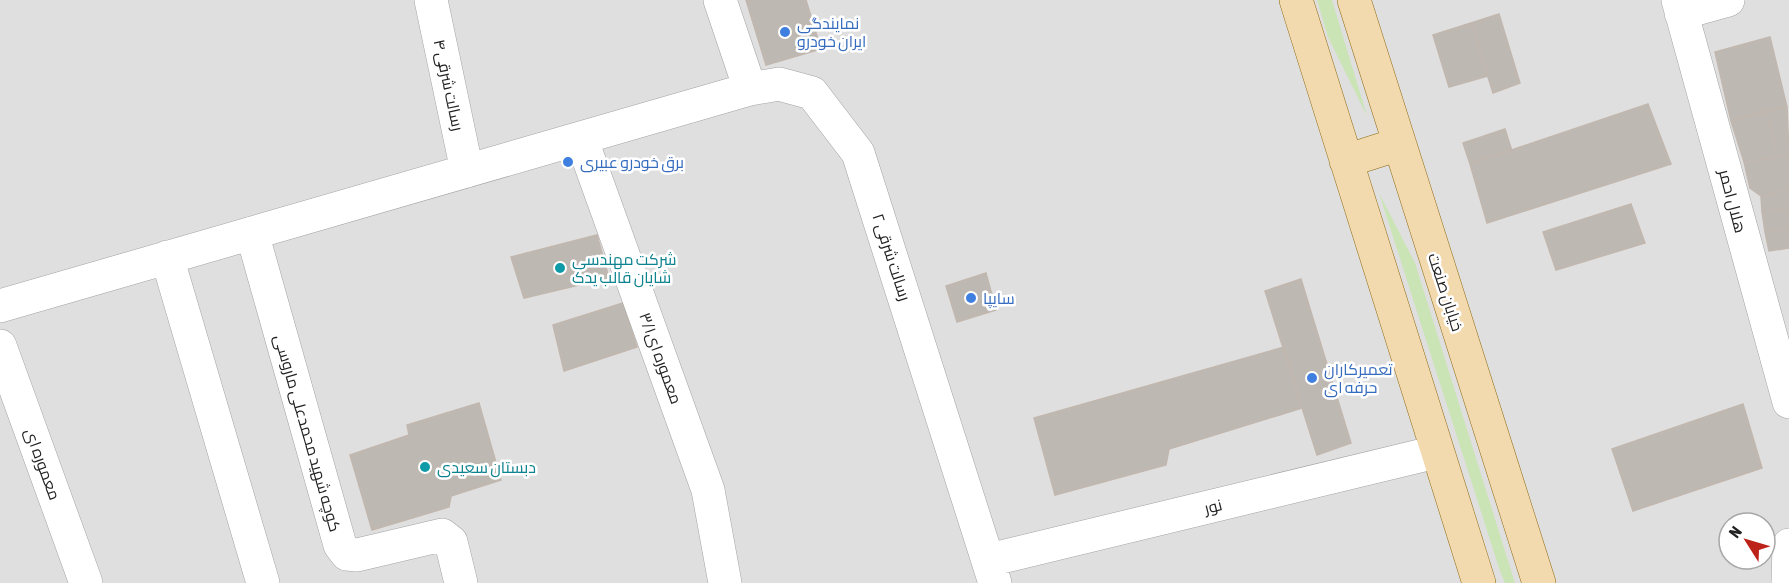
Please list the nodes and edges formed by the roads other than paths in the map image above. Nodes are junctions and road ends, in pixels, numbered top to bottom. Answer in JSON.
{"nodes":[{"id":1,"x":431,"y":0,"type":"edge"},
{"id":2,"x":720,"y":0,"type":"edge"},
{"id":3,"x":1296,"y":0,"type":"edge"},
{"id":4,"x":1354,"y":0,"type":"edge"},
{"id":5,"x":1728,"y":0,"type":"edge"},
{"id":6,"x":1680,"y":6,"type":"edge"},
{"id":7,"x":750,"y":89,"type":"junction"},
{"id":8,"x":581,"y":138,"type":"junction"},
{"id":9,"x":1400,"y":144,"type":"junction"},
{"id":10,"x":1346,"y":161,"type":"junction"},
{"id":11,"x":467,"y":171,"type":"junction"},
{"id":12,"x":252,"y":233,"type":"junction"},
{"id":13,"x":167,"y":257,"type":"junction"},
{"id":14,"x":0,"y":306,"type":"edge"},
{"id":15,"x":0,"y":346,"type":"edge"},
{"id":16,"x":1789,"y":402,"type":"edge"},
{"id":17,"x":1437,"y":452,"type":"junction"},
{"id":18,"x":1789,"y":544,"type":"edge"},
{"id":19,"x":992,"y":572,"type":"edge"},
{"id":20,"x":86,"y":583,"type":"edge"},
{"id":21,"x":263,"y":583,"type":"edge"},
{"id":22,"x":461,"y":583,"type":"edge"},
{"id":23,"x":725,"y":583,"type":"edge"},
{"id":24,"x":1479,"y":583,"type":"edge"},
{"id":25,"x":1539,"y":583,"type":"edge"},
{"id":26,"x":1788,"y":583,"type":"edge"}],
"edges":[{"from":1,"to":11,"type":"street","name":"رسالت شرقی ۴"},
{"from":2,"to":7,"type":"street"},
{"from":3,"to":10,"type":"main road"},
{"from":4,"to":9,"type":"main road","name":"خیابان صنعت"},
{"from":5,"to":6,"type":"street"},
{"from":6,"to":16,"type":"street","name":"هلال احمر"},
{"from":7,"to":8,"type":"street","name":"رسالت شرقی ۲"},
{"from":7,"to":19,"type":"street","name":"رسالت شرقی ۲"},
{"from":8,"to":11,"type":"street","name":"رسالت شرقی ۲"},
{"from":8,"to":23,"type":"street","name":"معموره ای۳/۱"},
{"from":9,"to":10,"type":"main road"},
{"from":9,"to":25,"type":"main road","name":"خیابان صنعت"},
{"from":10,"to":17,"type":"main road"},
{"from":11,"to":12,"type":"street","name":"رسالت شرقی ۲"},
{"from":12,"to":13,"type":"street","name":"رسالت شرقی ۲"},
{"from":12,"to":22,"type":"street","name":"کوچه شهید محمدعلی ماروسی"},
{"from":13,"to":14,"type":"street","name":"رسالت شرقی ۲"},
{"from":13,"to":21,"type":"street"},
{"from":15,"to":20,"type":"street","name":"معموره ای"},
{"from":17,"to":19,"type":"street","name":"نور"},
{"from":17,"to":24,"type":"main road"},
{"from":18,"to":26,"type":"street"}]}
